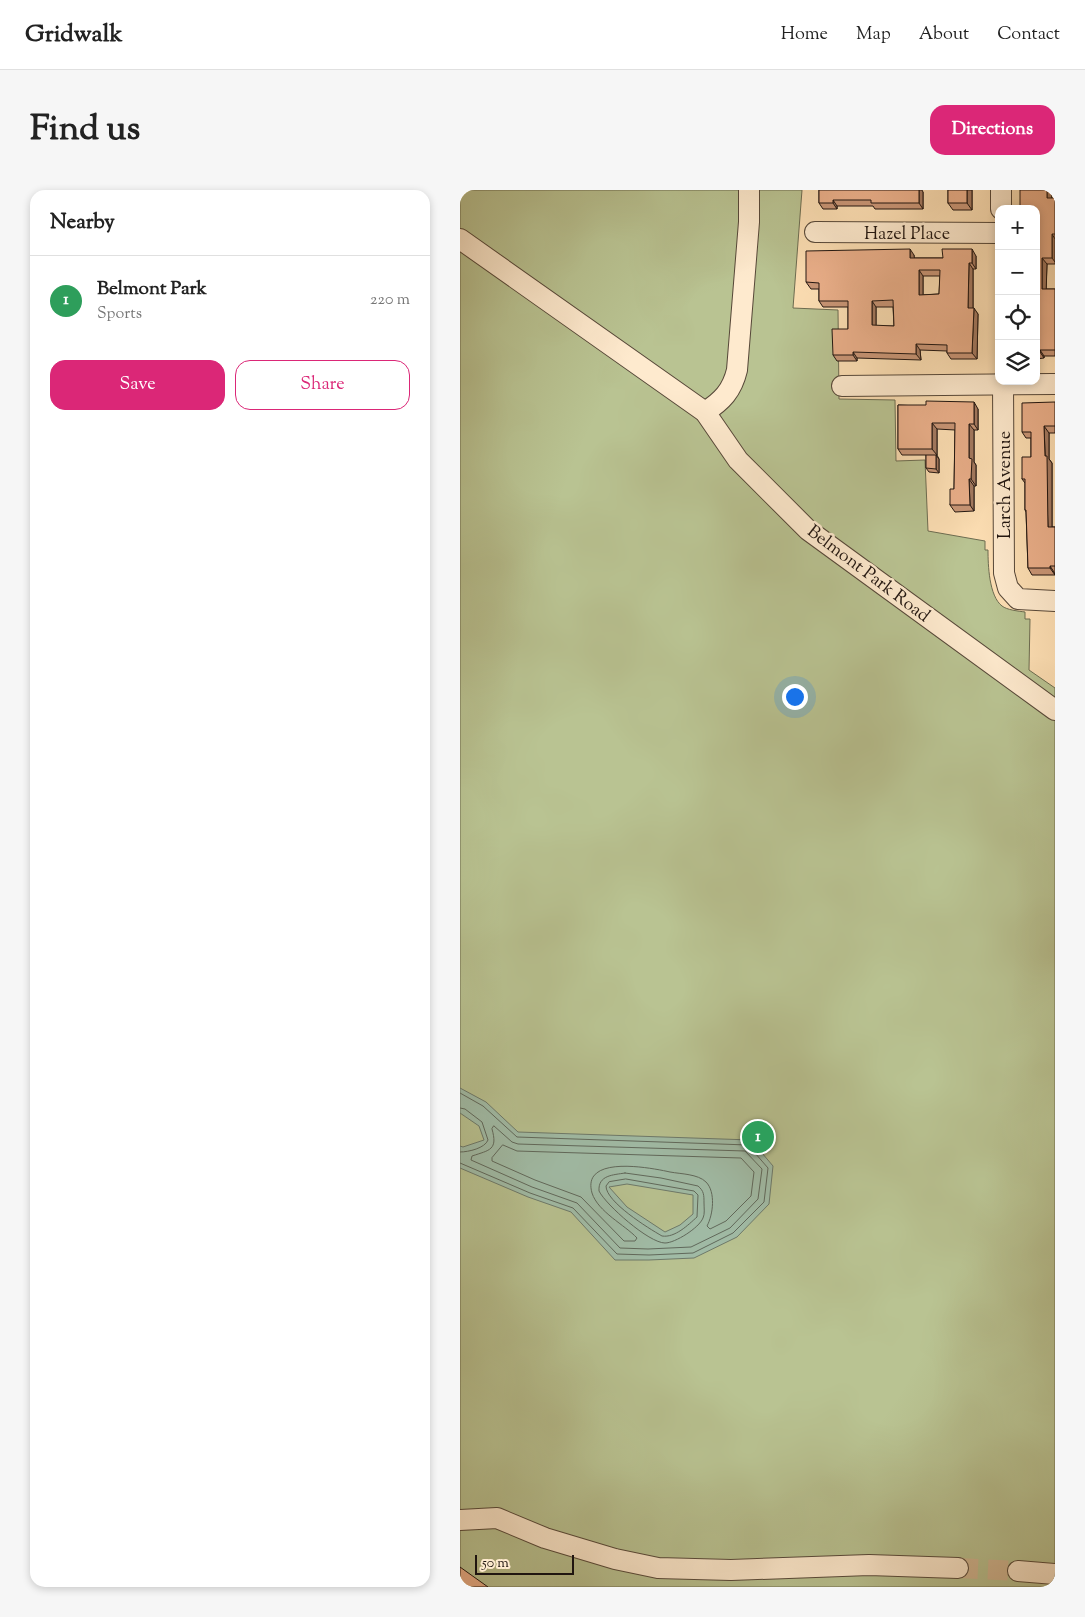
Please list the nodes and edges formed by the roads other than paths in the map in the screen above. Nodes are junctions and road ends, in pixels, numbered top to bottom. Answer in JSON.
{"nodes":[{"id":1,"x":749,"y":190,"type":"edge"},
{"id":2,"x":1001,"y":190,"type":"edge"},
{"id":3,"x":1001,"y":205,"type":"edge"},
{"id":4,"x":815,"y":232,"type":"dead end"},
{"id":5,"x":995,"y":233,"type":"edge"},
{"id":6,"x":460,"y":239,"type":"edge"},
{"id":7,"x":995,"y":383,"type":"edge"},
{"id":8,"x":1040,"y":384,"type":"edge"},
{"id":9,"x":1055,"y":384,"type":"edge"},
{"id":10,"x":1003,"y":385,"type":"edge"},
{"id":11,"x":842,"y":386,"type":"dead end"},
{"id":12,"x":705,"y":412,"type":"junction"},
{"id":13,"x":1055,"y":601,"type":"edge"},
{"id":14,"x":1055,"y":710,"type":"edge"},
{"id":15,"x":460,"y":1520,"type":"edge"},
{"id":16,"x":958,"y":1568,"type":"tunnel mouth"},
{"id":17,"x":1018,"y":1571,"type":"tunnel mouth"},
{"id":18,"x":1055,"y":1574,"type":"edge"}],
"edges":[{"from":1,"to":12,"type":"street"},
{"from":2,"to":3,"type":"street"},
{"from":4,"to":5,"type":"street","name":"Hazel Place"},
{"from":6,"to":12,"type":"street"},
{"from":7,"to":11,"type":"street"},
{"from":8,"to":9,"type":"street"},
{"from":10,"to":13,"type":"street","name":"Larch Avenue"},
{"from":12,"to":14,"type":"street","name":"Belmont Park Road"},
{"from":15,"to":16,"type":"street"},
{"from":17,"to":18,"type":"street"}]}
